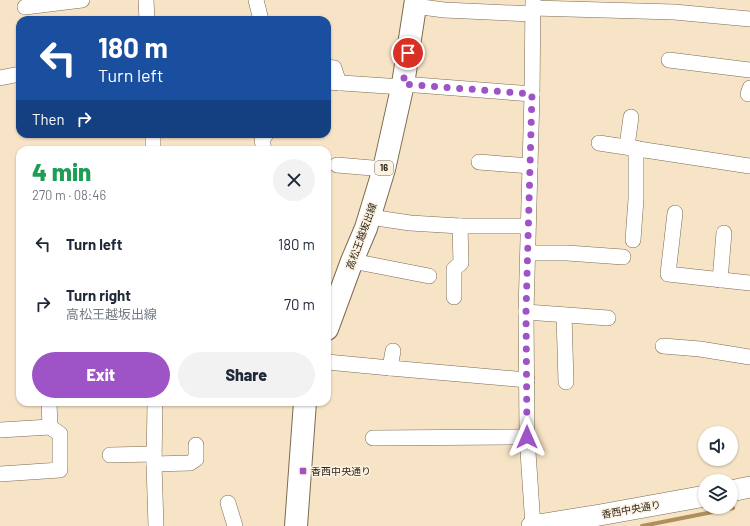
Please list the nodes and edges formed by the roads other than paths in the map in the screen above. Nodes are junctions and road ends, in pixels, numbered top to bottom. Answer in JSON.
{"nodes":[{"id":1,"x":82,"y":0,"type":"edge"},
{"id":2,"x":146,"y":0,"type":"edge"},
{"id":3,"x":256,"y":0,"type":"edge"},
{"id":4,"x":416,"y":3,"type":"edge"},
{"id":5,"x":25,"y":7,"type":"dead end"},
{"id":6,"x":533,"y":7,"type":"edge"},
{"id":7,"x":147,"y":16,"type":"edge"},
{"id":8,"x":260,"y":16,"type":"edge"},
{"id":9,"x":750,"y":19,"type":"edge"},
{"id":10,"x":669,"y":60,"type":"dead end"},
{"id":11,"x":331,"y":67,"type":"edge"},
{"id":12,"x":750,"y":70,"type":"edge"},
{"id":13,"x":16,"y":75,"type":"edge"},
{"id":14,"x":0,"y":78,"type":"edge"},
{"id":15,"x":333,"y":83,"type":"edge"},
{"id":16,"x":402,"y":86,"type":"junction"},
{"id":17,"x":532,"y":94,"type":"junction"},
{"id":18,"x":631,"y":117,"type":"dead end"},
{"id":19,"x":599,"y":143,"type":"dead end"},
{"id":20,"x":632,"y":147,"type":"junction"},
{"id":21,"x":479,"y":162,"type":"dead end"},
{"id":22,"x":337,"y":165,"type":"dead end"},
{"id":23,"x":530,"y":166,"type":"junction"},
{"id":24,"x":750,"y":166,"type":"edge"},
{"id":25,"x":384,"y":169,"type":"junction"},
{"id":26,"x":675,"y":213,"type":"dead end"},
{"id":27,"x":370,"y":217,"type":"junction"},
{"id":28,"x":460,"y":226,"type":"junction"},
{"id":29,"x":528,"y":226,"type":"junction"},
{"id":30,"x":724,"y":233,"type":"dead end"},
{"id":31,"x":633,"y":240,"type":"dead end"},
{"id":32,"x":528,"y":253,"type":"junction"},
{"id":33,"x":352,"y":261,"type":"junction"},
{"id":34,"x":615,"y":261,"type":"dead end"},
{"id":35,"x":429,"y":276,"type":"dead end"},
{"id":36,"x":720,"y":280,"type":"junction"},
{"id":37,"x":750,"y":283,"type":"edge"},
{"id":38,"x":454,"y":297,"type":"dead end"},
{"id":39,"x":526,"y":312,"type":"junction"},
{"id":40,"x":564,"y":315,"type":"junction"},
{"id":41,"x":331,"y":318,"type":"edge"},
{"id":42,"x":608,"y":318,"type":"dead end"},
{"id":43,"x":663,"y":346,"type":"dead end"},
{"id":44,"x":393,"y":352,"type":"dead end"},
{"id":45,"x":750,"y":357,"type":"edge"},
{"id":46,"x":331,"y":362,"type":"edge"},
{"id":47,"x":390,"y":368,"type":"junction"},
{"id":48,"x":527,"y":380,"type":"junction"},
{"id":49,"x":566,"y":382,"type":"dead end"},
{"id":50,"x":49,"y":406,"type":"edge"},
{"id":51,"x":155,"y":406,"type":"edge"},
{"id":52,"x":305,"y":406,"type":"edge"},
{"id":53,"x":50,"y":427,"type":"junction"},
{"id":54,"x":0,"y":430,"type":"edge"},
{"id":55,"x":527,"y":437,"type":"junction"},
{"id":56,"x":373,"y":438,"type":"dead end"},
{"id":57,"x":196,"y":445,"type":"dead end"},
{"id":58,"x":110,"y":455,"type":"dead end"},
{"id":59,"x":154,"y":459,"type":"junction"},
{"id":60,"x":0,"y":474,"type":"edge"},
{"id":61,"x":750,"y":487,"type":"edge"},
{"id":62,"x":738,"y":490,"type":"edge"},
{"id":63,"x":698,"y":498,"type":"edge"},
{"id":64,"x":228,"y":503,"type":"dead end"},
{"id":65,"x":601,"y":521,"type":"edge"},
{"id":66,"x":156,"y":526,"type":"edge"},
{"id":67,"x":235,"y":526,"type":"edge"},
{"id":68,"x":296,"y":526,"type":"edge"},
{"id":69,"x":532,"y":526,"type":"edge"}],
"edges":[{"from":1,"to":5,"type":"street"},
{"from":2,"to":7,"type":"street"},
{"from":3,"to":8,"type":"street"},
{"from":4,"to":6,"type":"street"},
{"from":4,"to":16,"type":"main road","name":"高松王越坂出線","number":"16"},
{"from":6,"to":9,"type":"street"},
{"from":6,"to":17,"type":"street"},
{"from":10,"to":12,"type":"street"},
{"from":11,"to":15,"type":"street"},
{"from":13,"to":14,"type":"street"},
{"from":15,"to":16,"type":"street"},
{"from":16,"to":17,"type":"street"},
{"from":16,"to":25,"type":"main road","name":"高松王越坂出線","number":"16"},
{"from":17,"to":23,"type":"street"},
{"from":18,"to":20,"type":"street"},
{"from":19,"to":20,"type":"street"},
{"from":20,"to":24,"type":"street"},
{"from":20,"to":31,"type":"street"},
{"from":21,"to":23,"type":"street"},
{"from":22,"to":25,"type":"street"},
{"from":23,"to":29,"type":"street"},
{"from":25,"to":27,"type":"main road","name":"高松王越坂出線","number":"16"},
{"from":26,"to":36,"type":"street"},
{"from":27,"to":28,"type":"street"},
{"from":27,"to":33,"type":"main road","name":"高松王越坂出線","number":"16"},
{"from":28,"to":29,"type":"street"},
{"from":28,"to":38,"type":"street"},
{"from":29,"to":32,"type":"street"},
{"from":30,"to":36,"type":"street"},
{"from":32,"to":34,"type":"street"},
{"from":32,"to":39,"type":"street"},
{"from":33,"to":35,"type":"street"},
{"from":33,"to":41,"type":"main road","name":"高松王越坂出線","number":"16"},
{"from":36,"to":37,"type":"street"},
{"from":39,"to":40,"type":"street"},
{"from":39,"to":48,"type":"street"},
{"from":40,"to":42,"type":"street"},
{"from":40,"to":49,"type":"street"},
{"from":43,"to":45,"type":"street"},
{"from":44,"to":47,"type":"street"},
{"from":46,"to":47,"type":"street"},
{"from":47,"to":48,"type":"street"},
{"from":48,"to":55,"type":"street"},
{"from":50,"to":53,"type":"street"},
{"from":51,"to":59,"type":"street"},
{"from":52,"to":68,"type":"main road"},
{"from":53,"to":54,"type":"street"},
{"from":53,"to":60,"type":"street"},
{"from":55,"to":56,"type":"street"},
{"from":55,"to":69,"type":"street"},
{"from":57,"to":59,"type":"street"},
{"from":58,"to":59,"type":"street"},
{"from":59,"to":66,"type":"street"},
{"from":61,"to":62,"type":"street"},
{"from":63,"to":65,"type":"street","name":"香西中央通り"},
{"from":64,"to":67,"type":"street"},
{"from":65,"to":69,"type":"street","name":"香西中央通り"}]}
